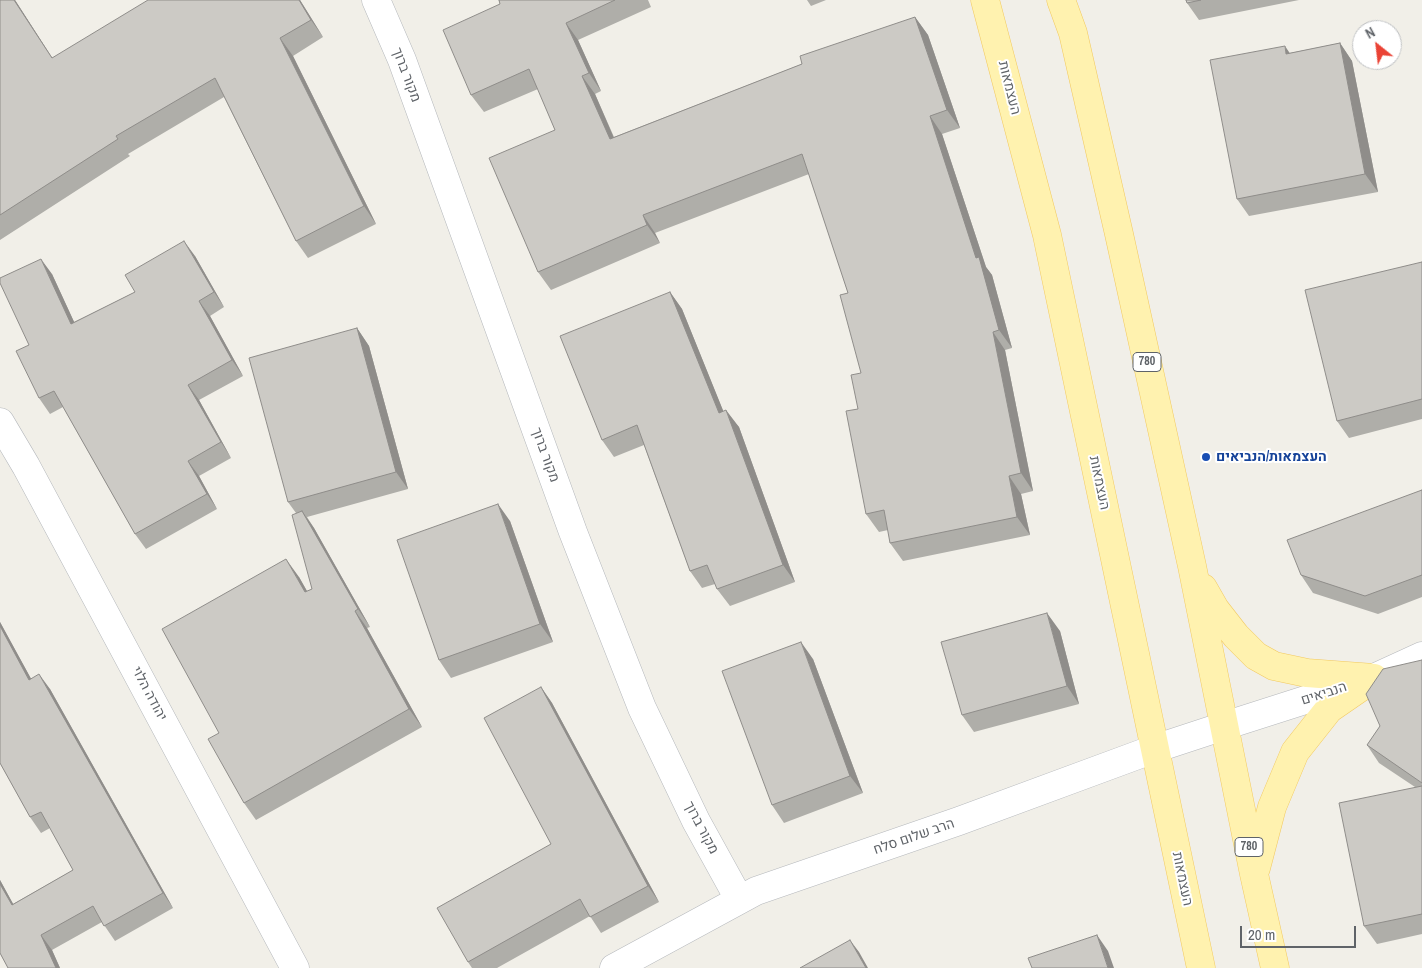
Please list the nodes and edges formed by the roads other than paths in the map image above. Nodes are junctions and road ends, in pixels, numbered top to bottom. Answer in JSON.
{"nodes":[{"id":1,"x":376,"y":0,"type":"edge"},
{"id":2,"x":985,"y":0,"type":"edge"},
{"id":3,"x":1061,"y":0,"type":"edge"},
{"id":4,"x":0,"y":422,"type":"edge"},
{"id":5,"x":1192,"y":566,"type":"junction"},
{"id":6,"x":1422,"y":656,"type":"edge"},
{"id":7,"x":1374,"y":678,"type":"junction"},
{"id":8,"x":1224,"y":726,"type":"junction"},
{"id":9,"x":1154,"y":749,"type":"junction"},
{"id":10,"x":1254,"y":874,"type":"junction"},
{"id":11,"x":739,"y":899,"type":"junction"},
{"id":12,"x":295,"y":968,"type":"edge"},
{"id":13,"x":614,"y":968,"type":"edge"},
{"id":14,"x":1201,"y":968,"type":"edge"},
{"id":15,"x":1275,"y":968,"type":"edge"}],
"edges":[{"from":1,"to":11,"type":"street","name":"מקור ברוך"},
{"from":2,"to":9,"type":"main road","name":"העצמאות"},
{"from":3,"to":5,"type":"main road","number":"780"},
{"from":4,"to":12,"type":"street","name":"יהודה הלוי"},
{"from":5,"to":7,"type":"main road"},
{"from":5,"to":8,"type":"main road","number":"780"},
{"from":6,"to":7,"type":"street","name":"הנביאים"},
{"from":7,"to":8,"type":"street","name":"הנביאים"},
{"from":7,"to":10,"type":"main road"},
{"from":8,"to":9,"type":"street","name":"הרב שלום סלח"},
{"from":8,"to":10,"type":"main road","number":"780"},
{"from":9,"to":11,"type":"street","name":"הרב שלום סלח"},
{"from":9,"to":14,"type":"main road","name":"העצמאות"},
{"from":10,"to":15,"type":"main road","number":"780"},
{"from":11,"to":13,"type":"street","name":"הרב שלום סלח"}]}
